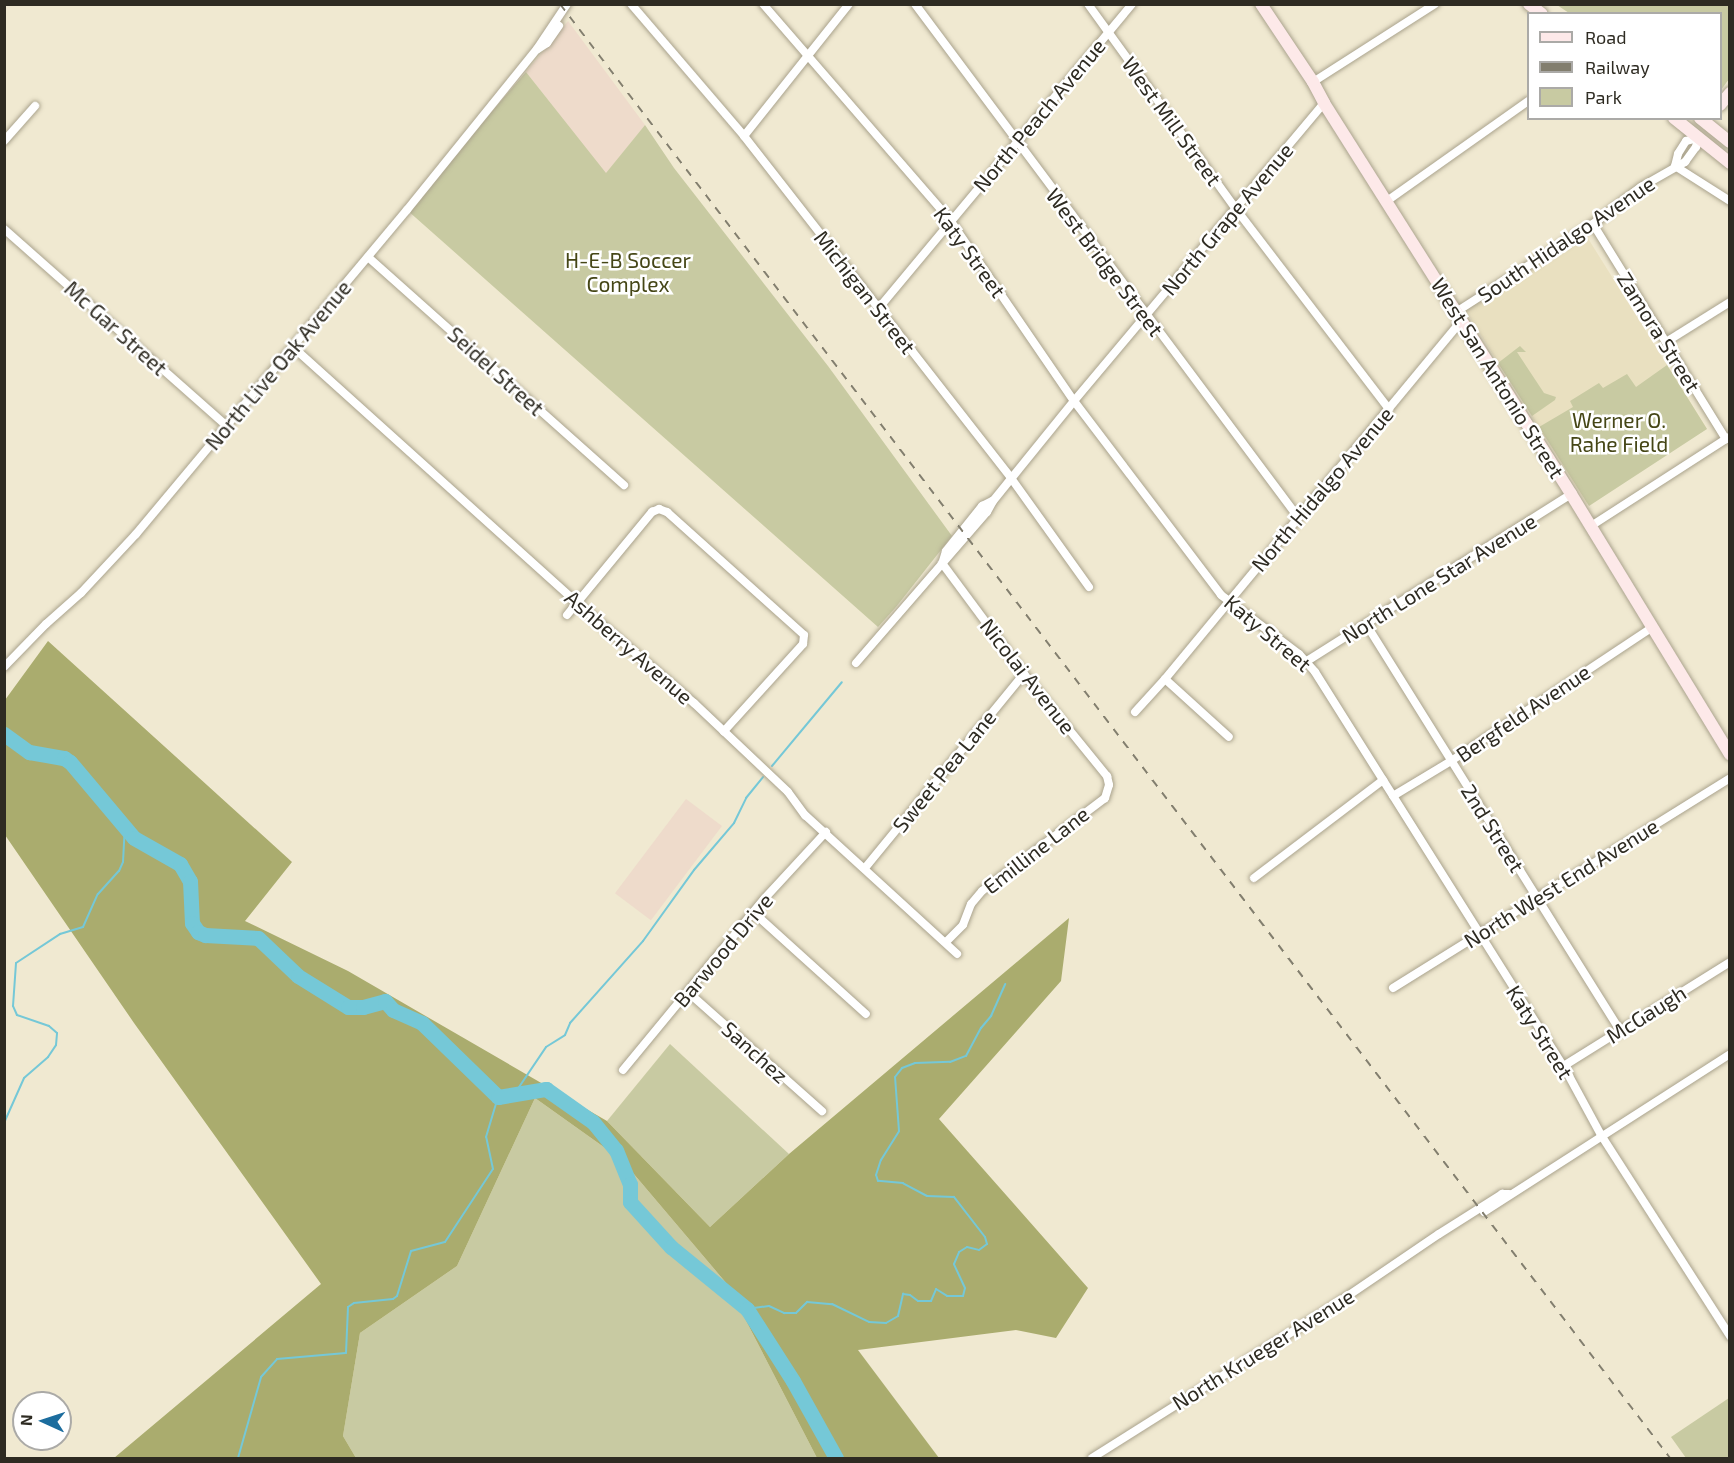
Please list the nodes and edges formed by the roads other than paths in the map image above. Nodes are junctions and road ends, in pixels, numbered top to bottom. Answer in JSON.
{"nodes":[{"id":1,"x":567,"y":4,"type":"edge"},
{"id":2,"x":573,"y":4,"type":"edge"},
{"id":3,"x":631,"y":4,"type":"edge"},
{"id":4,"x":763,"y":4,"type":"edge"},
{"id":5,"x":849,"y":4,"type":"edge"},
{"id":6,"x":915,"y":4,"type":"edge"},
{"id":7,"x":1088,"y":4,"type":"edge"},
{"id":8,"x":1132,"y":4,"type":"edge"},
{"id":9,"x":1261,"y":4,"type":"edge"},
{"id":10,"x":1435,"y":4,"type":"edge"},
{"id":11,"x":1108,"y":34,"type":"junction"},
{"id":12,"x":537,"y":50,"type":"junction"},
{"id":13,"x":809,"y":57,"type":"junction"},
{"id":14,"x":1313,"y":82,"type":"junction"},
{"id":15,"x":1527,"y":102,"type":"edge"},
{"id":16,"x":1324,"y":103,"type":"junction"},
{"id":17,"x":35,"y":106,"type":"dead end"},
{"id":18,"x":1676,"y":120,"type":"edge"},
{"id":19,"x":1706,"y":120,"type":"edge"},
{"id":20,"x":744,"y":136,"type":"junction"},
{"id":21,"x":1698,"y":138,"type":"junction"},
{"id":22,"x":4,"y":141,"type":"edge"},
{"id":23,"x":1017,"y":142,"type":"junction"},
{"id":24,"x":1730,"y":142,"type":"edge"},
{"id":25,"x":1730,"y":163,"type":"edge"},
{"id":26,"x":1675,"y":166,"type":"junction"},
{"id":27,"x":1388,"y":201,"type":"junction"},
{"id":28,"x":1730,"y":201,"type":"edge"},
{"id":29,"x":1236,"y":209,"type":"junction"},
{"id":30,"x":950,"y":220,"type":"junction"},
{"id":31,"x":1593,"y":224,"type":"junction"},
{"id":32,"x":4,"y":229,"type":"edge"},
{"id":33,"x":368,"y":257,"type":"junction"},
{"id":34,"x":1730,"y":302,"type":"edge"},
{"id":35,"x":878,"y":309,"type":"junction"},
{"id":36,"x":1146,"y":316,"type":"junction"},
{"id":37,"x":1459,"y":316,"type":"junction"},
{"id":38,"x":1666,"y":342,"type":"junction"},
{"id":39,"x":292,"y":347,"type":"junction"},
{"id":40,"x":1074,"y":401,"type":"junction"},
{"id":41,"x":1389,"y":409,"type":"junction"},
{"id":42,"x":227,"y":426,"type":"junction"},
{"id":43,"x":1728,"y":438,"type":"edge"},
{"id":44,"x":1011,"y":478,"type":"junction"},
{"id":45,"x":624,"y":485,"type":"dead end"},
{"id":46,"x":1571,"y":494,"type":"junction"},
{"id":47,"x":1298,"y":517,"type":"junction"},
{"id":48,"x":1591,"y":526,"type":"junction"},
{"id":49,"x":942,"y":563,"type":"junction"},
{"id":50,"x":1089,"y":587,"type":"dead end"},
{"id":51,"x":1229,"y":601,"type":"junction"},
{"id":52,"x":578,"y":604,"type":"junction"},
{"id":53,"x":567,"y":615,"type":"dead end"},
{"id":54,"x":1366,"y":624,"type":"junction"},
{"id":55,"x":1651,"y":628,"type":"junction"},
{"id":56,"x":1307,"y":661,"type":"junction"},
{"id":57,"x":856,"y":663,"type":"dead end"},
{"id":58,"x":4,"y":667,"type":"edge"},
{"id":59,"x":1024,"y":674,"type":"junction"},
{"id":60,"x":1166,"y":679,"type":"junction"},
{"id":61,"x":1135,"y":712,"type":"dead end"},
{"id":62,"x":724,"y":731,"type":"junction"},
{"id":63,"x":1229,"y":737,"type":"dead end"},
{"id":64,"x":1728,"y":749,"type":"edge"},
{"id":65,"x":1451,"y":761,"type":"junction"},
{"id":66,"x":1730,"y":778,"type":"edge"},
{"id":67,"x":1383,"y":780,"type":"junction"},
{"id":68,"x":1108,"y":790,"type":"joint"},
{"id":69,"x":1393,"y":796,"type":"junction"},
{"id":70,"x":826,"y":832,"type":"junction"},
{"id":71,"x":865,"y":868,"type":"junction"},
{"id":72,"x":1254,"y":878,"type":"dead end"},
{"id":73,"x":1536,"y":898,"type":"junction"},
{"id":74,"x":753,"y":912,"type":"junction"},
{"id":75,"x":1478,"y":934,"type":"junction"},
{"id":76,"x":946,"y":942,"type":"junction"},
{"id":77,"x":957,"y":954,"type":"dead end"},
{"id":78,"x":1730,"y":962,"type":"edge"},
{"id":79,"x":1394,"y":988,"type":"dead end"},
{"id":80,"x":688,"y":993,"type":"junction"},
{"id":81,"x":866,"y":1014,"type":"dead end"},
{"id":82,"x":1620,"y":1030,"type":"junction"},
{"id":83,"x":1730,"y":1054,"type":"edge"},
{"id":84,"x":1562,"y":1066,"type":"junction"},
{"id":85,"x":623,"y":1070,"type":"dead end"},
{"id":86,"x":822,"y":1111,"type":"dead end"},
{"id":87,"x":1601,"y":1135,"type":"junction"},
{"id":88,"x":1727,"y":1326,"type":"edge"},
{"id":89,"x":1730,"y":1336,"type":"edge"},
{"id":90,"x":1092,"y":1458,"type":"edge"}],
"edges":[{"from":1,"to":12,"type":"street","name":"North Live Oak Avenue"},
{"from":2,"to":12,"type":"street","name":"North Live Oak Avenue"},
{"from":3,"to":20,"type":"street","name":"Michigan Street"},
{"from":4,"to":13,"type":"street","name":"Katy Street"},
{"from":5,"to":13,"type":"street"},
{"from":6,"to":23,"type":"street","name":"West Bridge Street"},
{"from":7,"to":11,"type":"street","name":"West Mill Street"},
{"from":8,"to":11,"type":"street","name":"North Peach Avenue"},
{"from":9,"to":14,"type":"street","name":"West San Antonio Street"},
{"from":10,"to":14,"type":"street"},
{"from":11,"to":23,"type":"street","name":"North Peach Avenue"},
{"from":11,"to":29,"type":"street","name":"West Mill Street"},
{"from":12,"to":33,"type":"street","name":"North Live Oak Avenue"},
{"from":13,"to":20,"type":"street"},
{"from":13,"to":30,"type":"street","name":"Katy Street"},
{"from":14,"to":16,"type":"street","name":"West San Antonio Street"},
{"from":15,"to":27,"type":"street"},
{"from":16,"to":27,"type":"street","name":"West San Antonio Street"},
{"from":16,"to":29,"type":"street","name":"North Grape Avenue"},
{"from":17,"to":22,"type":"street"},
{"from":18,"to":21,"type":"street"},
{"from":19,"to":21,"type":"street","name":"South Hidalgo Avenue"},
{"from":19,"to":24,"type":"street"},
{"from":20,"to":35,"type":"street","name":"Michigan Street"},
{"from":21,"to":25,"type":"street"},
{"from":21,"to":26,"type":"street","name":"South Hidalgo Avenue"},
{"from":23,"to":30,"type":"street","name":"North Peach Avenue"},
{"from":23,"to":36,"type":"street","name":"West Bridge Street"},
{"from":26,"to":28,"type":"street"},
{"from":26,"to":31,"type":"street","name":"South Hidalgo Avenue"},
{"from":27,"to":37,"type":"street","name":"West San Antonio Street"},
{"from":29,"to":36,"type":"street","name":"North Grape Avenue"},
{"from":29,"to":41,"type":"street","name":"West Mill Street"},
{"from":30,"to":35,"type":"street","name":"North Peach Avenue"},
{"from":30,"to":40,"type":"street","name":"Katy Street"},
{"from":31,"to":37,"type":"street","name":"South Hidalgo Avenue"},
{"from":31,"to":38,"type":"street","name":"Zamora Street"},
{"from":32,"to":42,"type":"street","name":"Mc Gar Street"},
{"from":33,"to":39,"type":"street","name":"North Live Oak Avenue"},
{"from":33,"to":45,"type":"street","name":"Seidel Street"},
{"from":34,"to":38,"type":"street"},
{"from":35,"to":44,"type":"street","name":"Michigan Street"},
{"from":36,"to":40,"type":"street","name":"North Grape Avenue"},
{"from":36,"to":47,"type":"street","name":"West Bridge Street"},
{"from":37,"to":41,"type":"street","name":"North Hidalgo Avenue"},
{"from":37,"to":46,"type":"street","name":"West San Antonio Street"},
{"from":38,"to":43,"type":"street","name":"Zamora Street"},
{"from":39,"to":42,"type":"street","name":"North Live Oak Avenue"},
{"from":39,"to":52,"type":"street","name":"Ashberry Avenue"},
{"from":40,"to":44,"type":"street","name":"North Grape Avenue"},
{"from":40,"to":51,"type":"street","name":"Katy Street"},
{"from":41,"to":47,"type":"street","name":"North Hidalgo Avenue"},
{"from":42,"to":58,"type":"street","name":"North Live Oak Avenue"},
{"from":43,"to":48,"type":"street"},
{"from":44,"to":49,"type":"street","name":"North Grape Avenue"},
{"from":44,"to":50,"type":"street","name":"Michigan Street"},
{"from":46,"to":48,"type":"street","name":"West San Antonio Street"},
{"from":46,"to":54,"type":"street","name":"North Lone Star Avenue"},
{"from":47,"to":51,"type":"street","name":"North Hidalgo Avenue"},
{"from":48,"to":55,"type":"street","name":"West San Antonio Street"},
{"from":49,"to":57,"type":"street","name":"North Grape Avenue"},
{"from":49,"to":59,"type":"street","name":"Nicolai Avenue"},
{"from":51,"to":56,"type":"street","name":"Katy Street"},
{"from":51,"to":60,"type":"street","name":"North Hidalgo Avenue"},
{"from":52,"to":53,"type":"street"},
{"from":52,"to":62,"type":"street","name":"Ashberry Avenue"},
{"from":52,"to":62,"type":"street"},
{"from":54,"to":56,"type":"street","name":"North Lone Star Avenue"},
{"from":54,"to":65,"type":"street","name":"2nd Street"},
{"from":55,"to":64,"type":"street","name":"West San Antonio Street"},
{"from":55,"to":65,"type":"street","name":"Bergfeld Avenue"},
{"from":56,"to":67,"type":"street","name":"Katy Street"},
{"from":59,"to":68,"type":"street","name":"Nicolai Avenue"},
{"from":59,"to":71,"type":"street","name":"Sweet Pea Lane"},
{"from":60,"to":61,"type":"street","name":"North Hidalgo Avenue"},
{"from":60,"to":63,"type":"street"},
{"from":62,"to":70,"type":"street","name":"Ashberry Avenue"},
{"from":65,"to":69,"type":"street","name":"Bergfeld Avenue"},
{"from":65,"to":73,"type":"street","name":"2nd Street"},
{"from":66,"to":73,"type":"street","name":"North West End Avenue"},
{"from":67,"to":69,"type":"street","name":"Katy Street"},
{"from":67,"to":72,"type":"street"},
{"from":68,"to":76,"type":"street","name":"Emilline Lane"},
{"from":69,"to":75,"type":"street","name":"Katy Street"},
{"from":70,"to":71,"type":"street","name":"Ashberry Avenue"},
{"from":70,"to":74,"type":"street","name":"Barwood Drive"},
{"from":71,"to":76,"type":"street","name":"Ashberry Avenue"},
{"from":73,"to":75,"type":"street","name":"North West End Avenue"},
{"from":73,"to":82,"type":"street","name":"2nd Street"},
{"from":74,"to":80,"type":"street","name":"Barwood Drive"},
{"from":74,"to":81,"type":"street"},
{"from":75,"to":79,"type":"street","name":"North West End Avenue"},
{"from":75,"to":84,"type":"street","name":"Katy Street"},
{"from":76,"to":77,"type":"street","name":"Ashberry Avenue"},
{"from":78,"to":82,"type":"street","name":"McGaugh"},
{"from":80,"to":85,"type":"street","name":"Barwood Drive"},
{"from":80,"to":86,"type":"street","name":"Sanchez"},
{"from":82,"to":84,"type":"street","name":"McGaugh"},
{"from":83,"to":87,"type":"street","name":"North Krueger Avenue"},
{"from":84,"to":87,"type":"street","name":"Katy Street"},
{"from":87,"to":88,"type":"street","name":"Katy Street"},
{"from":87,"to":90,"type":"street","name":"North Krueger Avenue"},
{"from":88,"to":89,"type":"street","name":"Katy Street"}]}
